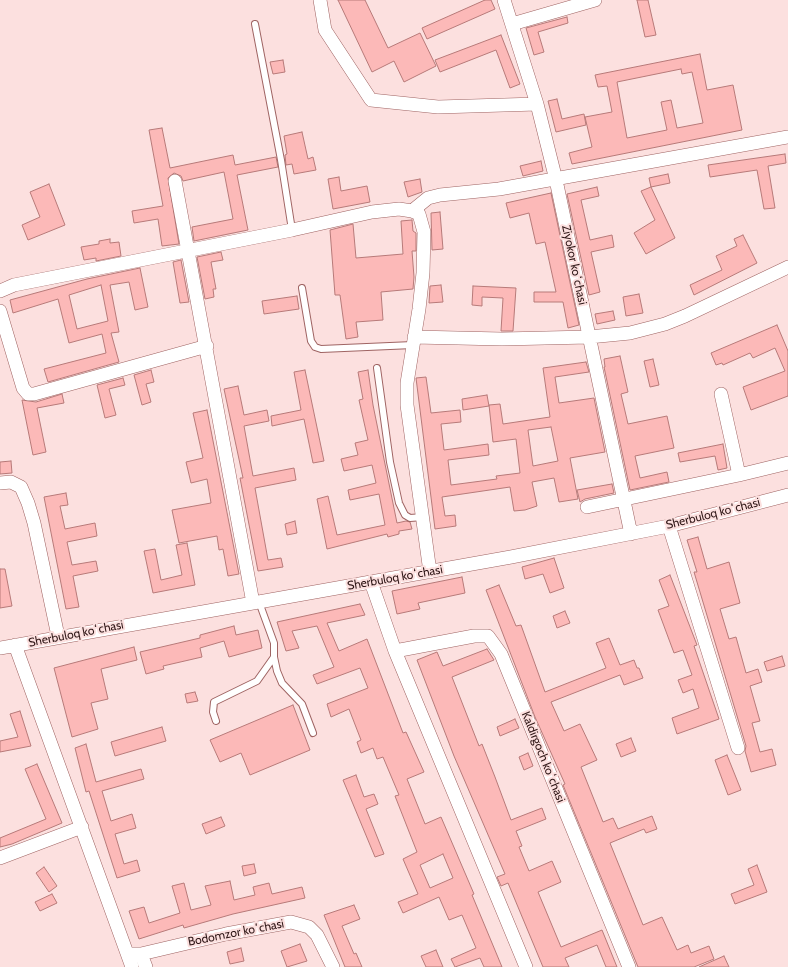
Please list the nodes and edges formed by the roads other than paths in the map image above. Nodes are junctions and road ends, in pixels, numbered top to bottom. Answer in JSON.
{"nodes":[{"id":1,"x":320,"y":0,"type":"edge"},
{"id":2,"x":504,"y":0,"type":"edge"},
{"id":3,"x":595,"y":0,"type":"edge"},
{"id":4,"x":254,"y":24,"type":"dead end"},
{"id":5,"x":512,"y":24,"type":"junction"},
{"id":6,"x":538,"y":104,"type":"junction"},
{"id":7,"x":788,"y":137,"type":"edge"},
{"id":8,"x":556,"y":180,"type":"junction"},
{"id":9,"x":175,"y":181,"type":"dead end"},
{"id":10,"x":412,"y":211,"type":"junction"},
{"id":11,"x":292,"y":230,"type":"junction"},
{"id":12,"x":189,"y":250,"type":"junction"},
{"id":13,"x":788,"y":267,"type":"edge"},
{"id":14,"x":302,"y":288,"type":"dead end"},
{"id":15,"x":0,"y":290,"type":"edge"},
{"id":16,"x":0,"y":311,"type":"edge"},
{"id":17,"x":589,"y":337,"type":"junction"},
{"id":18,"x":414,"y":341,"type":"junction"},
{"id":19,"x":207,"y":346,"type":"junction"},
{"id":20,"x":377,"y":368,"type":"dead end"},
{"id":21,"x":721,"y":394,"type":"dead end"},
{"id":22,"x":788,"y":463,"type":"edge"},
{"id":23,"x":739,"y":476,"type":"junction"},
{"id":24,"x":0,"y":483,"type":"edge"},
{"id":25,"x":624,"y":498,"type":"junction"},
{"id":26,"x":787,"y":499,"type":"edge"},
{"id":27,"x":587,"y":506,"type":"dead end"},
{"id":28,"x":423,"y":517,"type":"junction"},
{"id":29,"x":669,"y":526,"type":"junction"},
{"id":30,"x":631,"y":534,"type":"junction"},
{"id":31,"x":430,"y":572,"type":"junction"},
{"id":32,"x":371,"y":582,"type":"junction"},
{"id":33,"x":256,"y":602,"type":"junction"},
{"id":34,"x":58,"y":636,"type":"junction"},
{"id":35,"x":15,"y":646,"type":"junction"},
{"id":36,"x":0,"y":648,"type":"edge"},
{"id":37,"x":395,"y":651,"type":"junction"},
{"id":38,"x":274,"y":657,"type":"junction"},
{"id":39,"x":216,"y":721,"type":"dead end"},
{"id":40,"x":313,"y":733,"type":"dead end"},
{"id":41,"x":738,"y":748,"type":"dead end"},
{"id":42,"x":82,"y":827,"type":"junction"},
{"id":43,"x":0,"y":858,"type":"edge"},
{"id":44,"x":134,"y":958,"type":"edge"},
{"id":45,"x":146,"y":967,"type":"edge"},
{"id":46,"x":333,"y":967,"type":"edge"},
{"id":47,"x":526,"y":967,"type":"edge"},
{"id":48,"x":629,"y":967,"type":"edge"}],
"edges":[{"from":1,"to":6,"type":"street"},
{"from":2,"to":5,"type":"street","name":"Ziyokor koʻchasi"},
{"from":3,"to":5,"type":"street"},
{"from":4,"to":11,"type":"lane"},
{"from":5,"to":6,"type":"street","name":"Ziyokor koʻchasi"},
{"from":6,"to":8,"type":"street","name":"Ziyokor koʻchasi"},
{"from":7,"to":8,"type":"street"},
{"from":8,"to":10,"type":"street"},
{"from":8,"to":17,"type":"street","name":"Ziyokor koʻchasi"},
{"from":9,"to":12,"type":"street"},
{"from":10,"to":11,"type":"street"},
{"from":10,"to":18,"type":"street"},
{"from":11,"to":12,"type":"street"},
{"from":12,"to":15,"type":"street"},
{"from":12,"to":19,"type":"street"},
{"from":13,"to":17,"type":"street"},
{"from":14,"to":18,"type":"lane"},
{"from":16,"to":19,"type":"street"},
{"from":17,"to":18,"type":"street"},
{"from":17,"to":25,"type":"street","name":"Ziyokor koʻchasi"},
{"from":18,"to":28,"type":"street"},
{"from":19,"to":33,"type":"street"},
{"from":20,"to":28,"type":"lane"},
{"from":21,"to":23,"type":"street"},
{"from":22,"to":23,"type":"street"},
{"from":23,"to":25,"type":"street"},
{"from":24,"to":34,"type":"street"},
{"from":25,"to":27,"type":"street"},
{"from":25,"to":30,"type":"street","name":"Ziyokor koʻchasi"},
{"from":26,"to":29,"type":"street","name":"Sherbuloq koʻchasi"},
{"from":28,"to":31,"type":"street"},
{"from":29,"to":30,"type":"street","name":"Sherbuloq koʻchasi"},
{"from":29,"to":41,"type":"street"},
{"from":30,"to":31,"type":"street","name":"Sherbuloq koʻchasi"},
{"from":31,"to":32,"type":"street","name":"Sherbuloq koʻchasi"},
{"from":32,"to":33,"type":"street","name":"Sherbuloq koʻchasi"},
{"from":32,"to":37,"type":"street"},
{"from":33,"to":34,"type":"street","name":"Sherbuloq koʻchasi"},
{"from":33,"to":38,"type":"lane"},
{"from":34,"to":35,"type":"street","name":"Sherbuloq koʻchasi"},
{"from":35,"to":36,"type":"street","name":"Sherbuloq koʻchasi"},
{"from":35,"to":42,"type":"street"},
{"from":37,"to":47,"type":"street"},
{"from":37,"to":48,"type":"street","name":"Kaldirgoch koʻchasi"},
{"from":38,"to":39,"type":"lane"},
{"from":38,"to":40,"type":"lane"},
{"from":42,"to":43,"type":"street"},
{"from":42,"to":44,"type":"street"},
{"from":44,"to":45,"type":"street"},
{"from":44,"to":46,"type":"street","name":"Bodomzor koʻchasi"}]}
